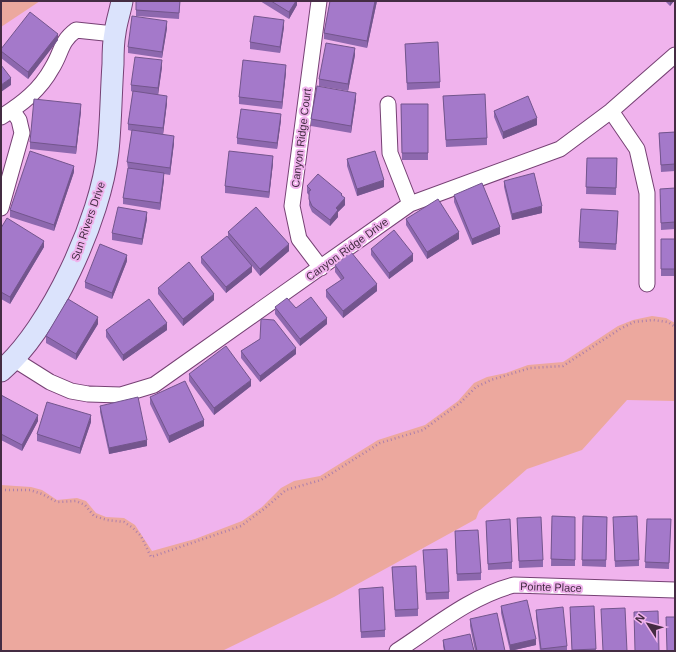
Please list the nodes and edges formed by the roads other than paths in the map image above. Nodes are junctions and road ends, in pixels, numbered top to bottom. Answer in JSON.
{"nodes":[{"id":1,"x":122,"y":1,"type":"edge"},
{"id":2,"x":319,"y":1,"type":"edge"},
{"id":3,"x":114,"y":34,"type":"junction"},
{"id":4,"x":675,"y":56,"type":"edge"},
{"id":5,"x":388,"y":104,"type":"dead end"},
{"id":6,"x":611,"y":111,"type":"junction"},
{"id":7,"x":6,"y":113,"type":"edge"},
{"id":8,"x":410,"y":204,"type":"junction"},
{"id":9,"x":1,"y":208,"type":"edge"},
{"id":10,"x":321,"y":268,"type":"junction"},
{"id":11,"x":647,"y":284,"type":"dead end"},
{"id":12,"x":8,"y":366,"type":"edge"},
{"id":13,"x":675,"y":590,"type":"edge"},
{"id":14,"x":397,"y":651,"type":"edge"}],
"edges":[{"from":1,"to":3,"type":"street","name":"Sun Rivers Drive"},
{"from":2,"to":10,"type":"street","name":"Canyon Ridge Court"},
{"from":3,"to":7,"type":"street"},
{"from":3,"to":12,"type":"street","name":"Sun Rivers Drive"},
{"from":4,"to":6,"type":"street","name":"Canyon Ridge Drive"},
{"from":5,"to":8,"type":"street"},
{"from":6,"to":8,"type":"street","name":"Canyon Ridge Drive"},
{"from":6,"to":11,"type":"street"},
{"from":7,"to":9,"type":"street"},
{"from":8,"to":10,"type":"street","name":"Canyon Ridge Drive"},
{"from":10,"to":12,"type":"street","name":"Canyon Ridge Drive"},
{"from":13,"to":14,"type":"street","name":"Pointe Place"}]}
